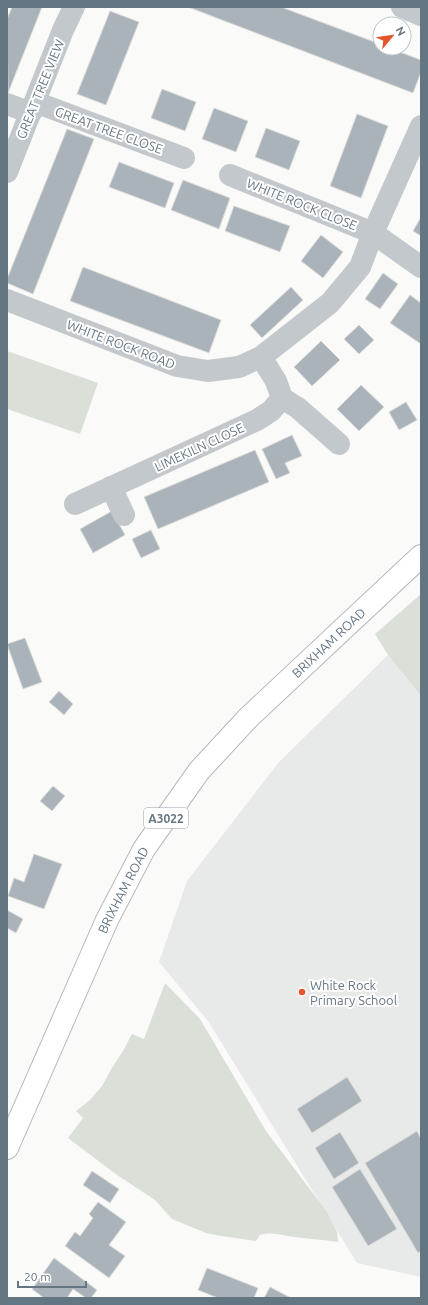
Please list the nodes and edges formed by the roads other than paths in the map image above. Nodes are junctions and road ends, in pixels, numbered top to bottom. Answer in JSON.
{"nodes":[{"id":1,"x":74,"y":7,"type":"edge"},
{"id":2,"x":402,"y":7,"type":"edge"},
{"id":3,"x":421,"y":15,"type":"edge"},
{"id":4,"x":7,"y":104,"type":"edge"},
{"id":5,"x":33,"y":108,"type":"junction"},
{"id":6,"x":421,"y":126,"type":"edge"},
{"id":7,"x":184,"y":158,"type":"dead end"},
{"id":8,"x":7,"y":172,"type":"edge"},
{"id":9,"x":230,"y":175,"type":"dead end"},
{"id":10,"x":373,"y":234,"type":"junction"},
{"id":11,"x":421,"y":267,"type":"edge"},
{"id":12,"x":7,"y":300,"type":"edge"},
{"id":13,"x":261,"y":357,"type":"junction"},
{"id":14,"x":282,"y":398,"type":"junction"},
{"id":15,"x":339,"y":444,"type":"dead end"},
{"id":16,"x":111,"y":487,"type":"junction"},
{"id":17,"x":75,"y":504,"type":"dead end"},
{"id":18,"x":124,"y":515,"type":"dead end"},
{"id":19,"x":421,"y":556,"type":"edge"},
{"id":20,"x":7,"y":1148,"type":"edge"}],
"edges":[{"from":1,"to":5,"type":"street","name":"GREAT TREE VIEW"},
{"from":2,"to":3,"type":"street"},
{"from":4,"to":5,"type":"street","name":"GREAT TREE CLOSE"},
{"from":5,"to":7,"type":"street","name":"GREAT TREE CLOSE"},
{"from":5,"to":8,"type":"street","name":"GREAT TREE VIEW"},
{"from":6,"to":10,"type":"street","name":"WHITE ROCK ROAD"},
{"from":9,"to":10,"type":"street","name":"WHITE ROCK CLOSE"},
{"from":10,"to":11,"type":"street","name":"WHITE ROCK CLOSE"},
{"from":10,"to":13,"type":"street","name":"WHITE ROCK ROAD"},
{"from":12,"to":13,"type":"street","name":"WHITE ROCK ROAD"},
{"from":13,"to":14,"type":"street"},
{"from":14,"to":15,"type":"street"},
{"from":14,"to":16,"type":"street","name":"LIMEKILN CLOSE"},
{"from":16,"to":17,"type":"street","name":"LIMEKILN CLOSE"},
{"from":16,"to":18,"type":"street"},
{"from":19,"to":20,"type":"main road","name":"BRIXHAM ROAD","number":"A3022"}]}
